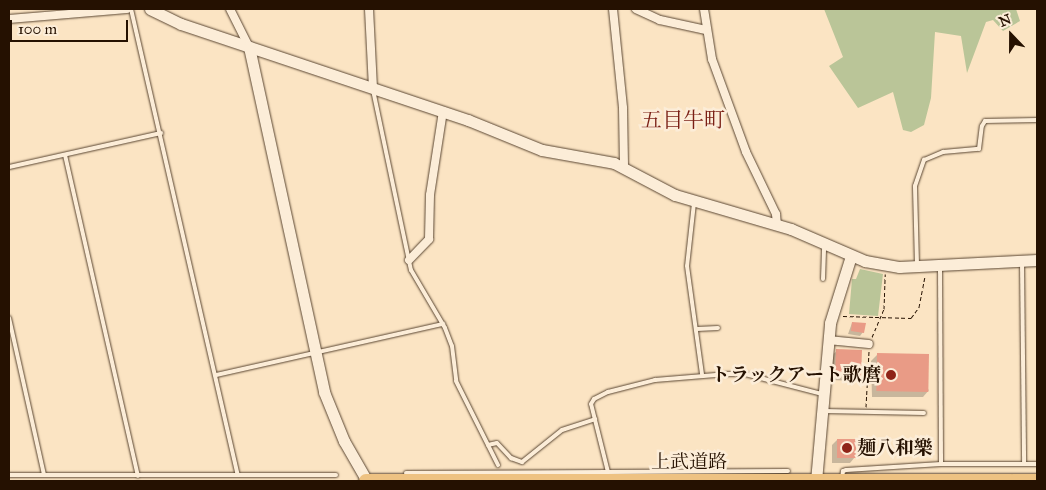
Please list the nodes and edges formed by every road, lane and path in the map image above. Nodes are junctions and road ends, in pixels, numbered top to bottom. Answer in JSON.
{"nodes":[{"id":1,"x":126,"y":9,"type":"edge"},
{"id":2,"x":132,"y":9,"type":"edge"},
{"id":3,"x":150,"y":9,"type":"edge"},
{"id":4,"x":230,"y":9,"type":"edge"},
{"id":5,"x":369,"y":9,"type":"edge"},
{"id":6,"x":613,"y":9,"type":"edge"},
{"id":7,"x":636,"y":9,"type":"edge"},
{"id":8,"x":704,"y":9,"type":"edge"},
{"id":9,"x":9,"y":19,"type":"edge"},
{"id":10,"x":706,"y":30,"type":"junction"},
{"id":11,"x":249,"y":47,"type":"junction"},
{"id":12,"x":373,"y":87,"type":"junction"},
{"id":13,"x":443,"y":111,"type":"junction"},
{"id":14,"x":1037,"y":120,"type":"edge"},
{"id":15,"x":161,"y":133,"type":"junction"},
{"id":16,"x":65,"y":155,"type":"junction"},
{"id":17,"x":9,"y":167,"type":"edge"},
{"id":18,"x":624,"y":167,"type":"junction"},
{"id":19,"x":694,"y":202,"type":"junction"},
{"id":20,"x":777,"y":225,"type":"junction"},
{"id":21,"x":825,"y":243,"type":"junction"},
{"id":22,"x":850,"y":256,"type":"junction"},
{"id":23,"x":409,"y":260,"type":"junction"},
{"id":24,"x":1037,"y":260,"type":"edge"},
{"id":25,"x":1022,"y":261,"type":"junction"},
{"id":26,"x":940,"y":265,"type":"junction"},
{"id":27,"x":921,"y":266,"type":"junction"},
{"id":28,"x":823,"y":279,"type":"dead end"},
{"id":29,"x":832,"y":313,"type":"junction"},
{"id":30,"x":9,"y":318,"type":"edge"},
{"id":31,"x":443,"y":324,"type":"junction"},
{"id":32,"x":718,"y":328,"type":"dead end"},
{"id":33,"x":698,"y":329,"type":"junction"},
{"id":34,"x":828,"y":340,"type":"junction"},
{"id":35,"x":869,"y":344,"type":"dead end"},
{"id":36,"x":315,"y":352,"type":"junction"},
{"id":37,"x":702,"y":374,"type":"junction"},
{"id":38,"x":216,"y":375,"type":"junction"},
{"id":39,"x":825,"y":394,"type":"junction"},
{"id":40,"x":824,"y":410,"type":"junction"},
{"id":41,"x":924,"y":413,"type":"dead end"},
{"id":42,"x":595,"y":419,"type":"junction"},
{"id":43,"x":488,"y":445,"type":"junction"},
{"id":44,"x":941,"y":464,"type":"junction"},
{"id":45,"x":1024,"y":464,"type":"junction"},
{"id":46,"x":1037,"y":464,"type":"edge"},
{"id":47,"x":498,"y":465,"type":"dead end"},
{"id":48,"x":788,"y":471,"type":"dead end"},
{"id":49,"x":608,"y":472,"type":"junction"},
{"id":50,"x":406,"y":473,"type":"dead end"},
{"id":51,"x":44,"y":474,"type":"junction"},
{"id":52,"x":9,"y":475,"type":"edge"},
{"id":53,"x":238,"y":475,"type":"junction"},
{"id":54,"x":336,"y":475,"type":"dead end"},
{"id":55,"x":138,"y":476,"type":"junction"},
{"id":56,"x":698,"y":476,"type":"edge"},
{"id":57,"x":477,"y":477,"type":"edge"},
{"id":58,"x":842,"y":480,"type":"junction"},
{"id":59,"x":367,"y":481,"type":"edge"},
{"id":60,"x":816,"y":481,"type":"edge"},
{"id":61,"x":1012,"y":481,"type":"edge"},
{"id":62,"x":1037,"y":481,"type":"edge"}],
"edges":[{"from":1,"to":9,"type":"street"},
{"from":2,"to":15,"type":"lane"},
{"from":3,"to":11,"type":"street"},
{"from":4,"to":11,"type":"street"},
{"from":5,"to":12,"type":"street"},
{"from":6,"to":18,"type":"street"},
{"from":7,"to":10,"type":"street"},
{"from":8,"to":10,"type":"street"},
{"from":10,"to":20,"type":"street"},
{"from":11,"to":12,"type":"street"},
{"from":11,"to":36,"type":"street"},
{"from":12,"to":13,"type":"street"},
{"from":12,"to":23,"type":"lane"},
{"from":13,"to":18,"type":"street"},
{"from":13,"to":23,"type":"street"},
{"from":14,"to":27,"type":"lane"},
{"from":15,"to":16,"type":"lane"},
{"from":15,"to":38,"type":"lane"},
{"from":16,"to":17,"type":"lane"},
{"from":16,"to":55,"type":"lane"},
{"from":18,"to":19,"type":"street"},
{"from":19,"to":20,"type":"street"},
{"from":19,"to":33,"type":"lane"},
{"from":20,"to":21,"type":"street"},
{"from":21,"to":22,"type":"street"},
{"from":21,"to":28,"type":"lane"},
{"from":22,"to":27,"type":"street"},
{"from":22,"to":29,"type":"street"},
{"from":23,"to":31,"type":"lane"},
{"from":24,"to":25,"type":"street"},
{"from":25,"to":26,"type":"street"},
{"from":25,"to":45,"type":"lane"},
{"from":26,"to":27,"type":"street"},
{"from":26,"to":44,"type":"lane"},
{"from":27,"to":29,"type":"path"},
{"from":29,"to":34,"type":"street"},
{"from":30,"to":51,"type":"lane"},
{"from":31,"to":36,"type":"lane"},
{"from":31,"to":43,"type":"lane"},
{"from":32,"to":33,"type":"lane"},
{"from":33,"to":37,"type":"lane"},
{"from":34,"to":35,"type":"street"},
{"from":34,"to":39,"type":"street"},
{"from":36,"to":38,"type":"lane"},
{"from":36,"to":59,"type":"street"},
{"from":37,"to":39,"type":"lane"},
{"from":37,"to":42,"type":"lane"},
{"from":38,"to":53,"type":"lane"},
{"from":39,"to":40,"type":"street"},
{"from":40,"to":41,"type":"lane"},
{"from":40,"to":60,"type":"street"},
{"from":42,"to":43,"type":"lane"},
{"from":42,"to":49,"type":"lane"},
{"from":43,"to":47,"type":"lane"},
{"from":44,"to":45,"type":"lane"},
{"from":44,"to":58,"type":"lane"},
{"from":45,"to":46,"type":"lane"},
{"from":48,"to":56,"type":"lane"},
{"from":49,"to":56,"type":"lane"},
{"from":49,"to":57,"type":"lane"},
{"from":50,"to":57,"type":"lane"},
{"from":51,"to":52,"type":"lane"},
{"from":51,"to":55,"type":"lane"},
{"from":53,"to":54,"type":"lane"},
{"from":53,"to":55,"type":"lane"},
{"from":56,"to":57,"type":"highway","name":"上武道路"},
{"from":56,"to":60,"type":"highway","name":"上武道路"},
{"from":57,"to":59,"type":"highway","name":"上武道路"},
{"from":58,"to":60,"type":"highway","name":"上武道路"},
{"from":58,"to":61,"type":"highway","name":"上武道路"},
{"from":61,"to":62,"type":"highway","name":"上武道路"}]}
